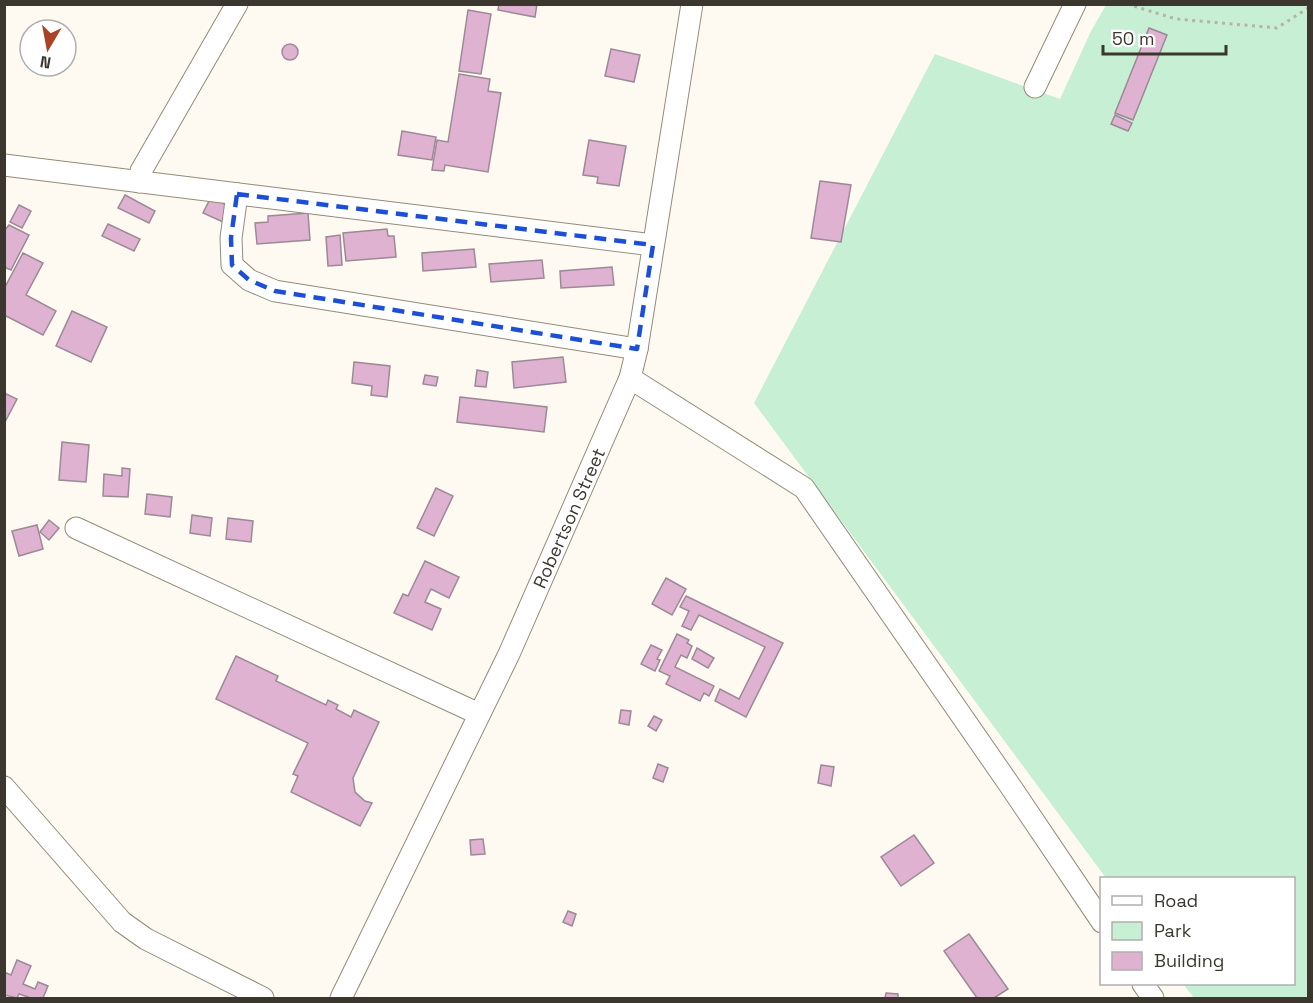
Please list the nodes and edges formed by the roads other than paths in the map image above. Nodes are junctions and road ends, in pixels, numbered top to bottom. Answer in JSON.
{"nodes":[{"id":1,"x":237,"y":4,"type":"edge"},
{"id":2,"x":692,"y":4,"type":"edge"},
{"id":3,"x":1075,"y":4,"type":"edge"},
{"id":4,"x":1035,"y":87,"type":"dead end"},
{"id":5,"x":4,"y":165,"type":"edge"},
{"id":6,"x":139,"y":182,"type":"junction"},
{"id":7,"x":237,"y":194,"type":"junction"},
{"id":8,"x":653,"y":245,"type":"junction"},
{"id":9,"x":637,"y":349,"type":"junction"},
{"id":10,"x":630,"y":378,"type":"junction"},
{"id":11,"x":76,"y":528,"type":"dead end"},
{"id":12,"x":479,"y":714,"type":"junction"},
{"id":13,"x":4,"y":787,"type":"edge"},
{"id":14,"x":1100,"y":920,"type":"edge"},
{"id":15,"x":1144,"y":985,"type":"edge"},
{"id":16,"x":263,"y":999,"type":"edge"},
{"id":17,"x":341,"y":999,"type":"edge"},
{"id":18,"x":1153,"y":999,"type":"edge"}],
"edges":[{"from":1,"to":6,"type":"street"},
{"from":2,"to":8,"type":"street","name":"Robertson Street"},
{"from":3,"to":4,"type":"street"},
{"from":5,"to":6,"type":"street"},
{"from":6,"to":7,"type":"street"},
{"from":7,"to":8,"type":"street"},
{"from":7,"to":9,"type":"street"},
{"from":8,"to":9,"type":"street","name":"Robertson Street"},
{"from":9,"to":10,"type":"street","name":"Robertson Street"},
{"from":10,"to":12,"type":"street","name":"Robertson Street"},
{"from":10,"to":14,"type":"street"},
{"from":11,"to":12,"type":"street"},
{"from":12,"to":17,"type":"street","name":"Robertson Street"},
{"from":13,"to":16,"type":"street"},
{"from":15,"to":18,"type":"street"}]}
